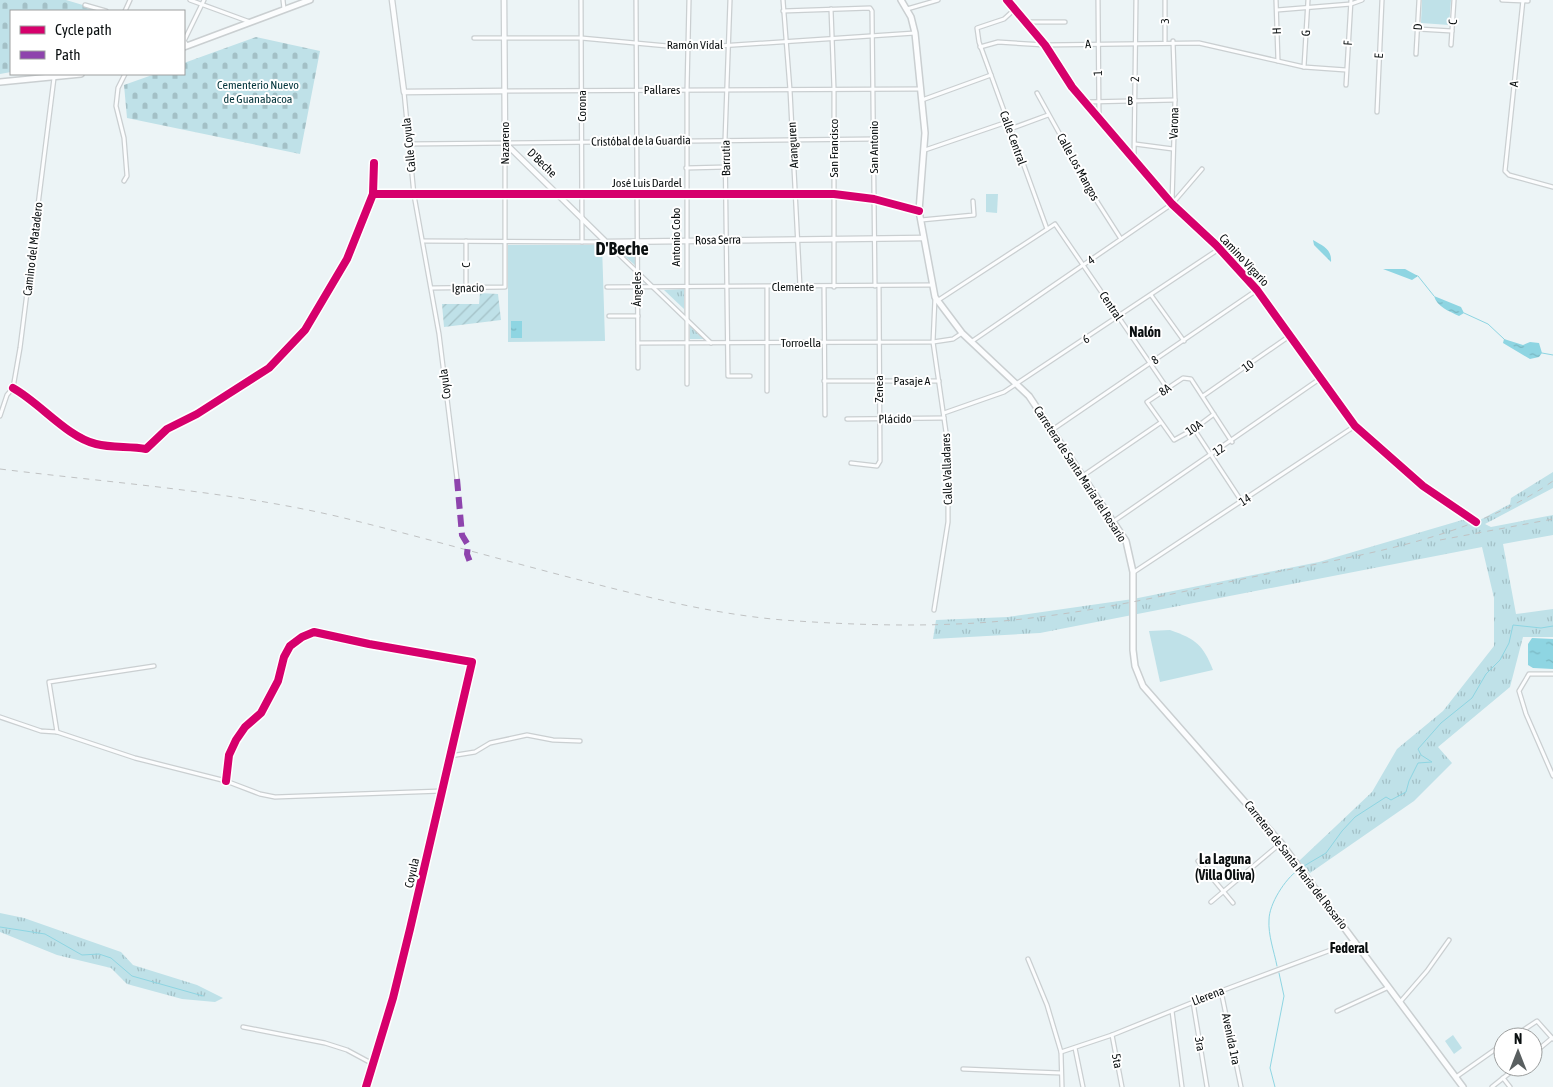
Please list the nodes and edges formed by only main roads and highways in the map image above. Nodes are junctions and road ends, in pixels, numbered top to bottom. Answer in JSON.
{"nodes":[{"id":1,"x":310,"y":0,"type":"edge"},
{"id":2,"x":901,"y":0,"type":"edge"},
{"id":3,"x":185,"y":44,"type":"edge"},
{"id":4,"x":74,"y":75,"type":"edge"},
{"id":5,"x":0,"y":82,"type":"edge"},
{"id":6,"x":1463,"y":1087,"type":"edge"}],
"edges":[{"from":1,"to":3,"type":"main road"},
{"from":2,"to":6,"type":"main road","name":"Carretera de Santa María del Rosario"},
{"from":4,"to":5,"type":"main road"}]}
